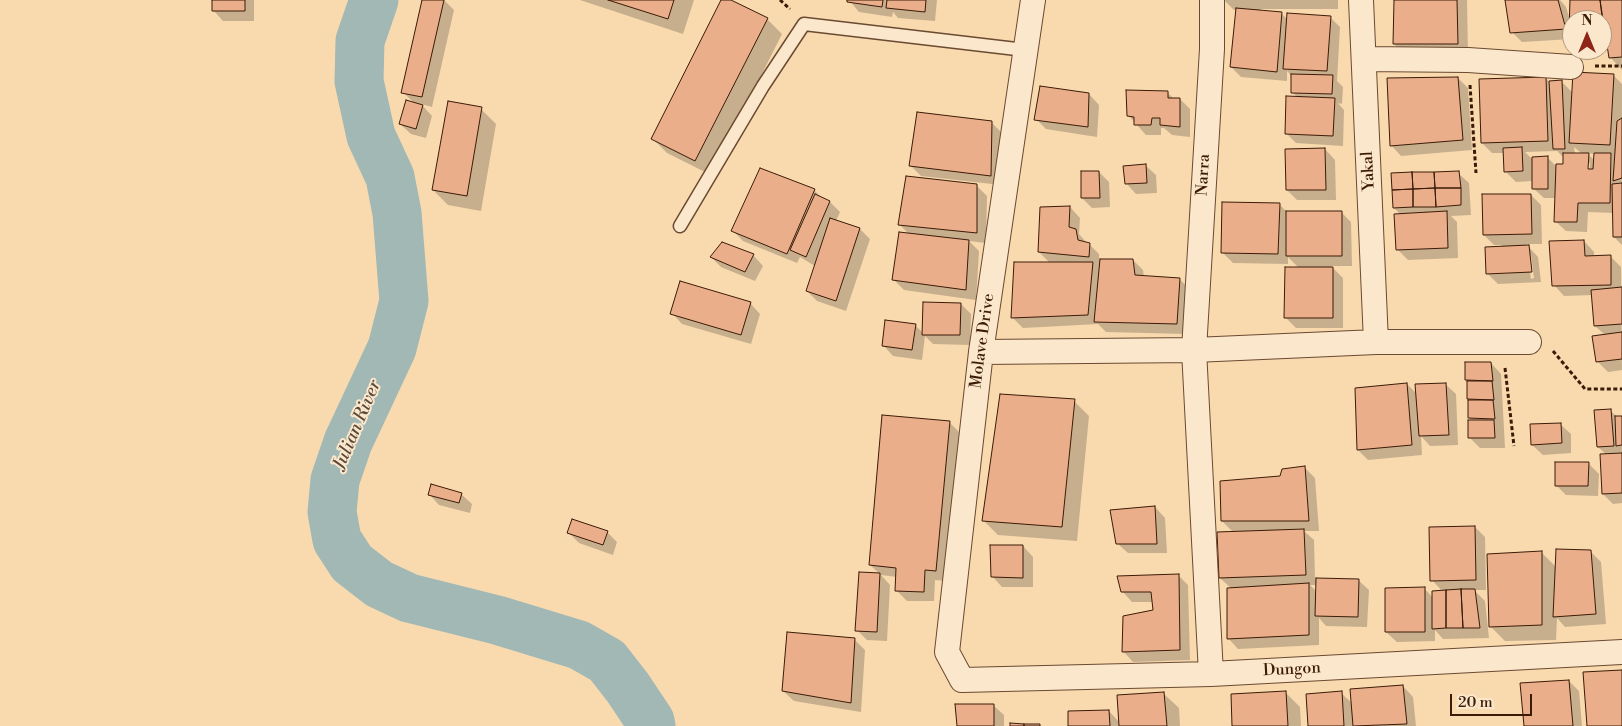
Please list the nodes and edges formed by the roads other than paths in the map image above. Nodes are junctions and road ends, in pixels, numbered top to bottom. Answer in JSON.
{"nodes":[{"id":1,"x":1033,"y":0,"type":"edge"},
{"id":2,"x":1212,"y":0,"type":"edge"},
{"id":3,"x":1361,"y":0,"type":"edge"},
{"id":4,"x":1025,"y":50,"type":"junction"},
{"id":5,"x":1364,"y":59,"type":"junction"},
{"id":6,"x":1572,"y":67,"type":"dead end"},
{"id":7,"x":680,"y":226,"type":"dead end"},
{"id":8,"x":1376,"y":342,"type":"junction"},
{"id":9,"x":1540,"y":345,"type":"road end"},
{"id":10,"x":1194,"y":350,"type":"junction"},
{"id":11,"x":980,"y":352,"type":"junction"},
{"id":12,"x":1622,"y":652,"type":"edge"},
{"id":13,"x":1211,"y":674,"type":"junction"},
{"id":14,"x":962,"y":680,"type":"joint"}],
"edges":[{"from":1,"to":4,"type":"street","name":"Molave Drive"},
{"from":2,"to":10,"type":"street","name":"Narra"},
{"from":3,"to":5,"type":"street","name":"Yakal"},
{"from":4,"to":7,"type":"lane"},
{"from":4,"to":11,"type":"street","name":"Molave Drive"},
{"from":5,"to":6,"type":"street"},
{"from":5,"to":8,"type":"street","name":"Yakal"},
{"from":8,"to":9,"type":"street"},
{"from":8,"to":10,"type":"street"},
{"from":10,"to":11,"type":"street"},
{"from":10,"to":13,"type":"street","name":"Narra"},
{"from":11,"to":14,"type":"street","name":"Molave Drive"},
{"from":12,"to":13,"type":"street","name":"Dungon"},
{"from":13,"to":14,"type":"street","name":"Dungon"}]}
